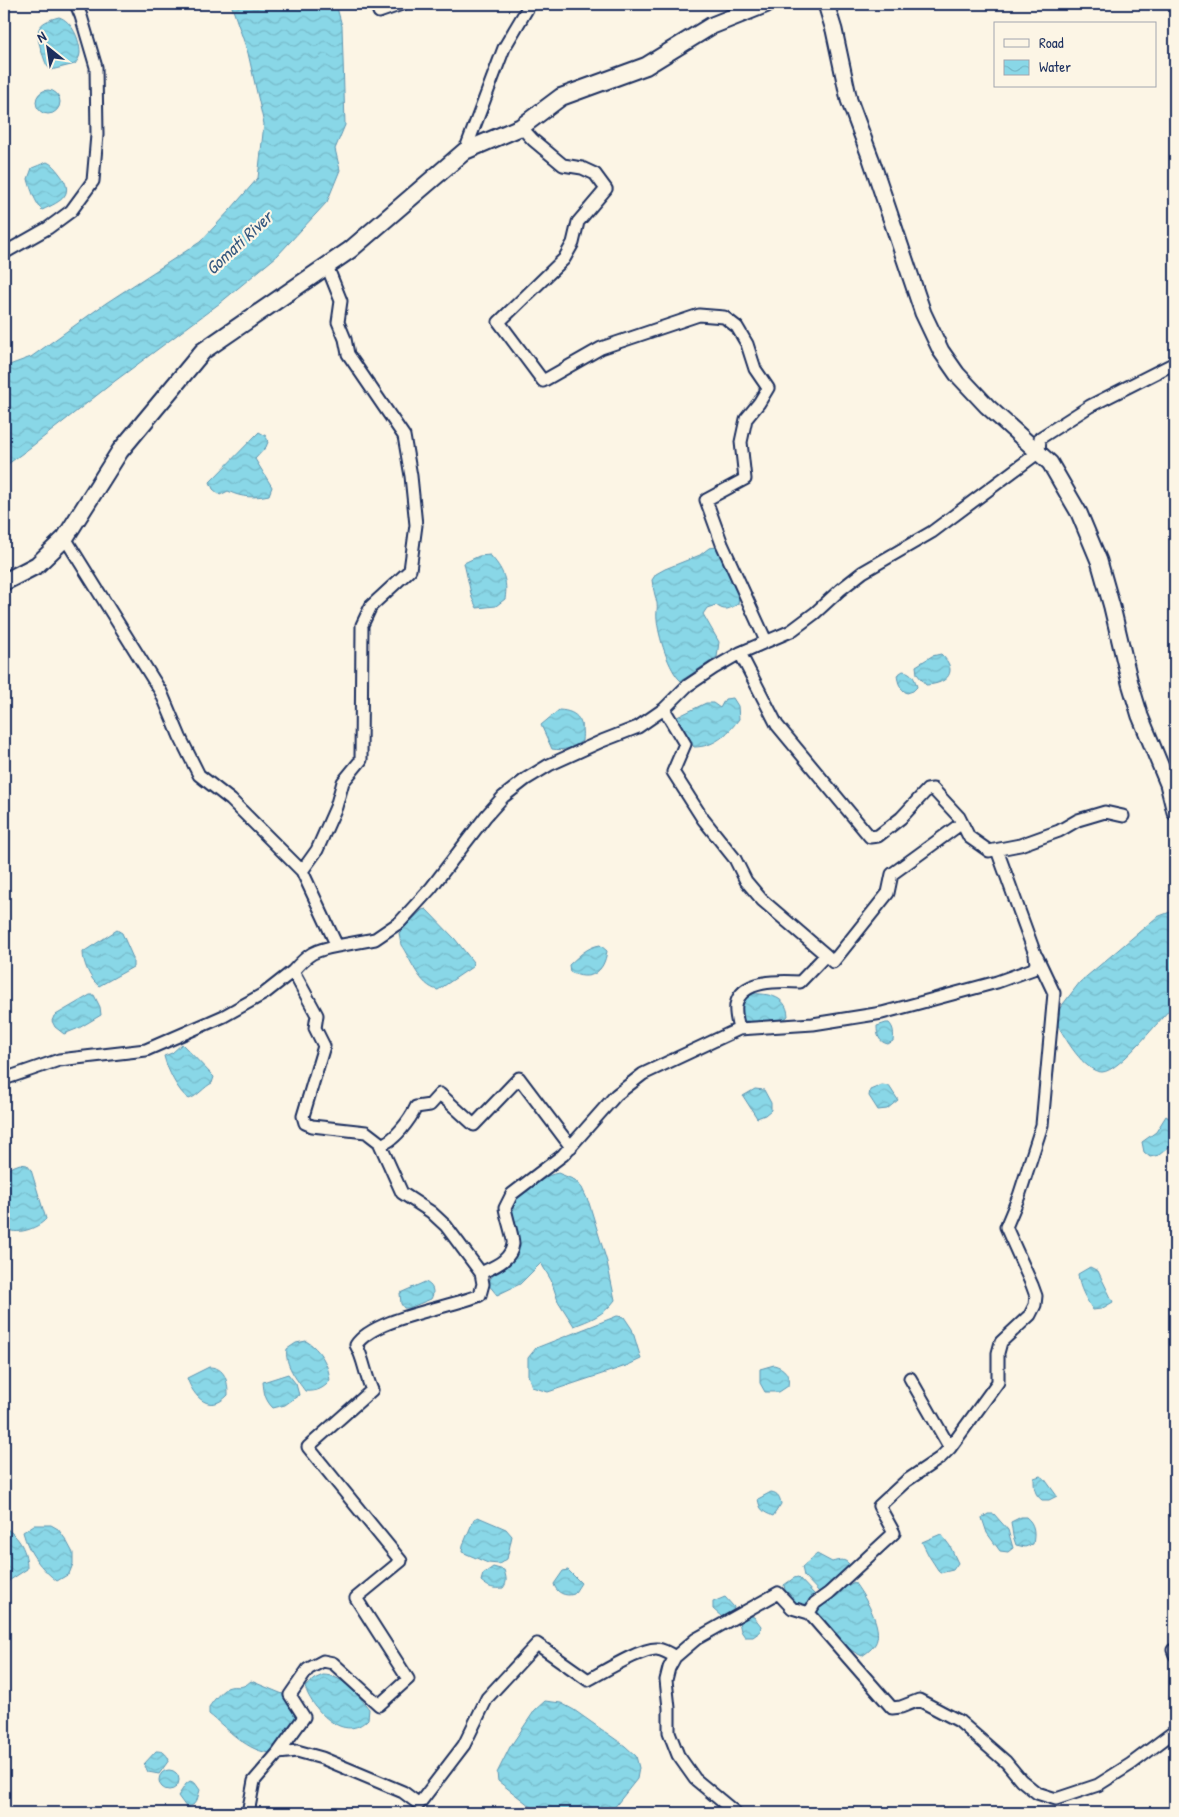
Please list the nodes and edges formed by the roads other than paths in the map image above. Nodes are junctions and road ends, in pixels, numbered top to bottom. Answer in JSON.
{"nodes":[{"id":1,"x":76,"y":4,"type":"edge"},
{"id":2,"x":402,"y":4,"type":"edge"},
{"id":3,"x":530,"y":4,"type":"edge"},
{"id":4,"x":766,"y":4,"type":"edge"},
{"id":5,"x":826,"y":4,"type":"edge"},
{"id":6,"x":379,"y":12,"type":"dead end"},
{"id":7,"x":522,"y":127,"type":"junction"},
{"id":8,"x":465,"y":151,"type":"junction"},
{"id":9,"x":4,"y":253,"type":"edge"},
{"id":10,"x":327,"y":266,"type":"junction"},
{"id":11,"x":1175,"y":363,"type":"edge"},
{"id":12,"x":1039,"y":452,"type":"junction"},
{"id":13,"x":65,"y":538,"type":"junction"},
{"id":14,"x":4,"y":582,"type":"edge"},
{"id":15,"x":766,"y":641,"type":"junction"},
{"id":16,"x":740,"y":653,"type":"junction"},
{"id":17,"x":664,"y":709,"type":"junction"},
{"id":18,"x":1175,"y":812,"type":"edge"},
{"id":19,"x":1124,"y":816,"type":"dead end"},
{"id":20,"x":962,"y":823,"type":"junction"},
{"id":21,"x":997,"y":850,"type":"junction"},
{"id":22,"x":302,"y":872,"type":"junction"},
{"id":23,"x":337,"y":946,"type":"junction"},
{"id":24,"x":1036,"y":954,"type":"junction"},
{"id":25,"x":826,"y":955,"type":"junction"},
{"id":26,"x":293,"y":971,"type":"junction"},
{"id":27,"x":738,"y":1029,"type":"junction"},
{"id":28,"x":4,"y":1079,"type":"edge"},
{"id":29,"x":380,"y":1144,"type":"junction"},
{"id":30,"x":571,"y":1147,"type":"junction"},
{"id":31,"x":481,"y":1272,"type":"junction"},
{"id":32,"x":910,"y":1378,"type":"dead end"},
{"id":33,"x":950,"y":1448,"type":"junction"},
{"id":34,"x":809,"y":1613,"type":"junction"},
{"id":35,"x":675,"y":1658,"type":"junction"},
{"id":36,"x":1175,"y":1731,"type":"edge"},
{"id":37,"x":278,"y":1754,"type":"junction"},
{"id":38,"x":248,"y":1813,"type":"edge"},
{"id":39,"x":736,"y":1813,"type":"edge"}],
"edges":[{"from":1,"to":9,"type":"street"},
{"from":2,"to":6,"type":"street"},
{"from":3,"to":8,"type":"street"},
{"from":4,"to":7,"type":"highway"},
{"from":5,"to":12,"type":"main road"},
{"from":7,"to":8,"type":"highway"},
{"from":7,"to":15,"type":"street"},
{"from":8,"to":10,"type":"highway"},
{"from":10,"to":13,"type":"highway"},
{"from":10,"to":22,"type":"street"},
{"from":11,"to":12,"type":"street"},
{"from":12,"to":15,"type":"street"},
{"from":12,"to":18,"type":"main road"},
{"from":13,"to":14,"type":"highway"},
{"from":13,"to":22,"type":"street"},
{"from":15,"to":16,"type":"street"},
{"from":16,"to":17,"type":"street"},
{"from":16,"to":20,"type":"street"},
{"from":17,"to":23,"type":"street"},
{"from":17,"to":25,"type":"street"},
{"from":19,"to":21,"type":"street"},
{"from":20,"to":21,"type":"street"},
{"from":20,"to":25,"type":"street"},
{"from":21,"to":24,"type":"street"},
{"from":22,"to":23,"type":"street"},
{"from":23,"to":26,"type":"street"},
{"from":24,"to":27,"type":"street"},
{"from":24,"to":33,"type":"street"},
{"from":25,"to":27,"type":"street"},
{"from":26,"to":28,"type":"street"},
{"from":26,"to":29,"type":"street"},
{"from":27,"to":30,"type":"street"},
{"from":29,"to":30,"type":"street"},
{"from":29,"to":31,"type":"street"},
{"from":30,"to":31,"type":"street"},
{"from":31,"to":37,"type":"street"},
{"from":32,"to":33,"type":"street"},
{"from":33,"to":34,"type":"street"},
{"from":34,"to":35,"type":"street"},
{"from":34,"to":36,"type":"street"},
{"from":35,"to":37,"type":"street"},
{"from":35,"to":39,"type":"street"},
{"from":37,"to":38,"type":"street"}]}
